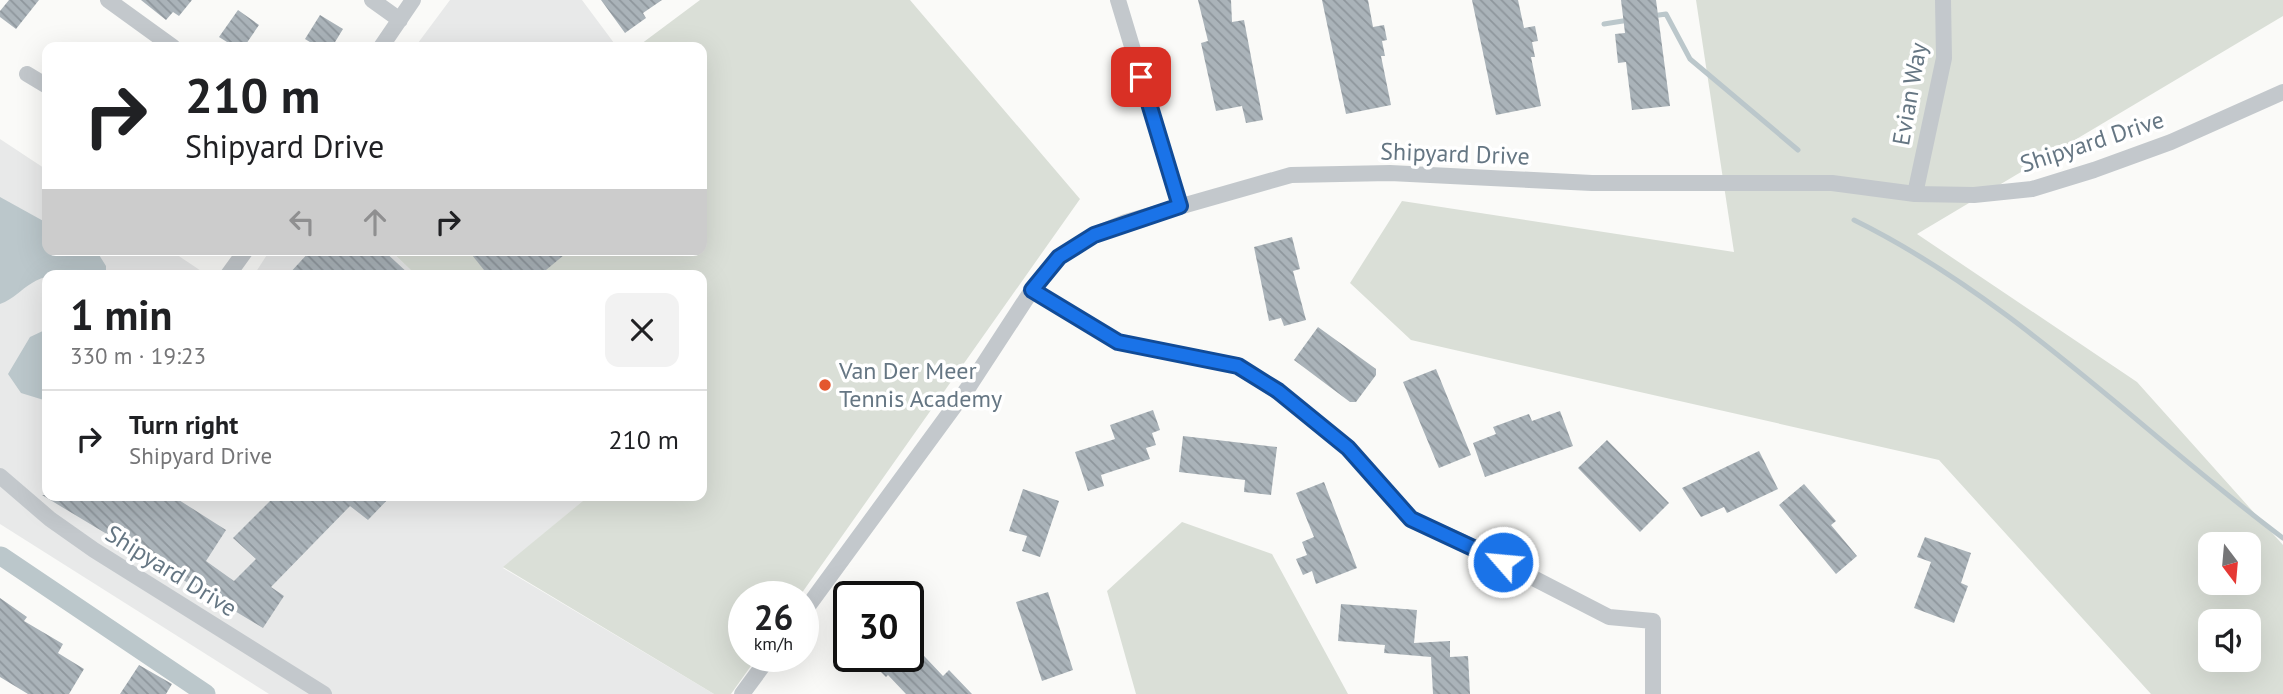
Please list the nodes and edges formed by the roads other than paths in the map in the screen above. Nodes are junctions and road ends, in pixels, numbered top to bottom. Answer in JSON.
{"nodes":[{"id":1,"x":108,"y":0,"type":"edge"},
{"id":2,"x":372,"y":0,"type":"edge"},
{"id":3,"x":413,"y":0,"type":"edge"},
{"id":4,"x":1118,"y":0,"type":"edge"},
{"id":5,"x":1943,"y":0,"type":"edge"},
{"id":6,"x":400,"y":20,"type":"junction"},
{"id":7,"x":166,"y":42,"type":"edge"},
{"id":8,"x":385,"y":42,"type":"edge"},
{"id":9,"x":27,"y":74,"type":"dead end"},
{"id":10,"x":42,"y":83,"type":"edge"},
{"id":11,"x":2283,"y":92,"type":"edge"},
{"id":12,"x":1915,"y":194,"type":"junction"},
{"id":13,"x":1180,"y":206,"type":"junction"},
{"id":14,"x":1032,"y":290,"type":"junction"},
{"id":15,"x":0,"y":476,"type":"edge"},
{"id":16,"x":819,"y":591,"type":"edge"},
{"id":17,"x":758,"y":672,"type":"edge"},
{"id":18,"x":324,"y":694,"type":"edge"},
{"id":19,"x":742,"y":694,"type":"edge"},
{"id":20,"x":1653,"y":694,"type":"edge"}],
"edges":[{"from":1,"to":7,"type":"street"},
{"from":2,"to":6,"type":"street"},
{"from":3,"to":6,"type":"street"},
{"from":4,"to":13,"type":"street"},
{"from":5,"to":12,"type":"street","name":"Evian Way"},
{"from":6,"to":8,"type":"street"},
{"from":9,"to":10,"type":"street"},
{"from":11,"to":12,"type":"street","name":"Shipyard Drive"},
{"from":12,"to":13,"type":"street","name":"Shipyard Drive"},
{"from":13,"to":14,"type":"street","name":"Shipyard Drive"},
{"from":14,"to":16,"type":"street","name":"Shipyard Drive"},
{"from":14,"to":20,"type":"street"},
{"from":15,"to":18,"type":"street","name":"Shipyard Drive"},
{"from":17,"to":19,"type":"street"}]}
